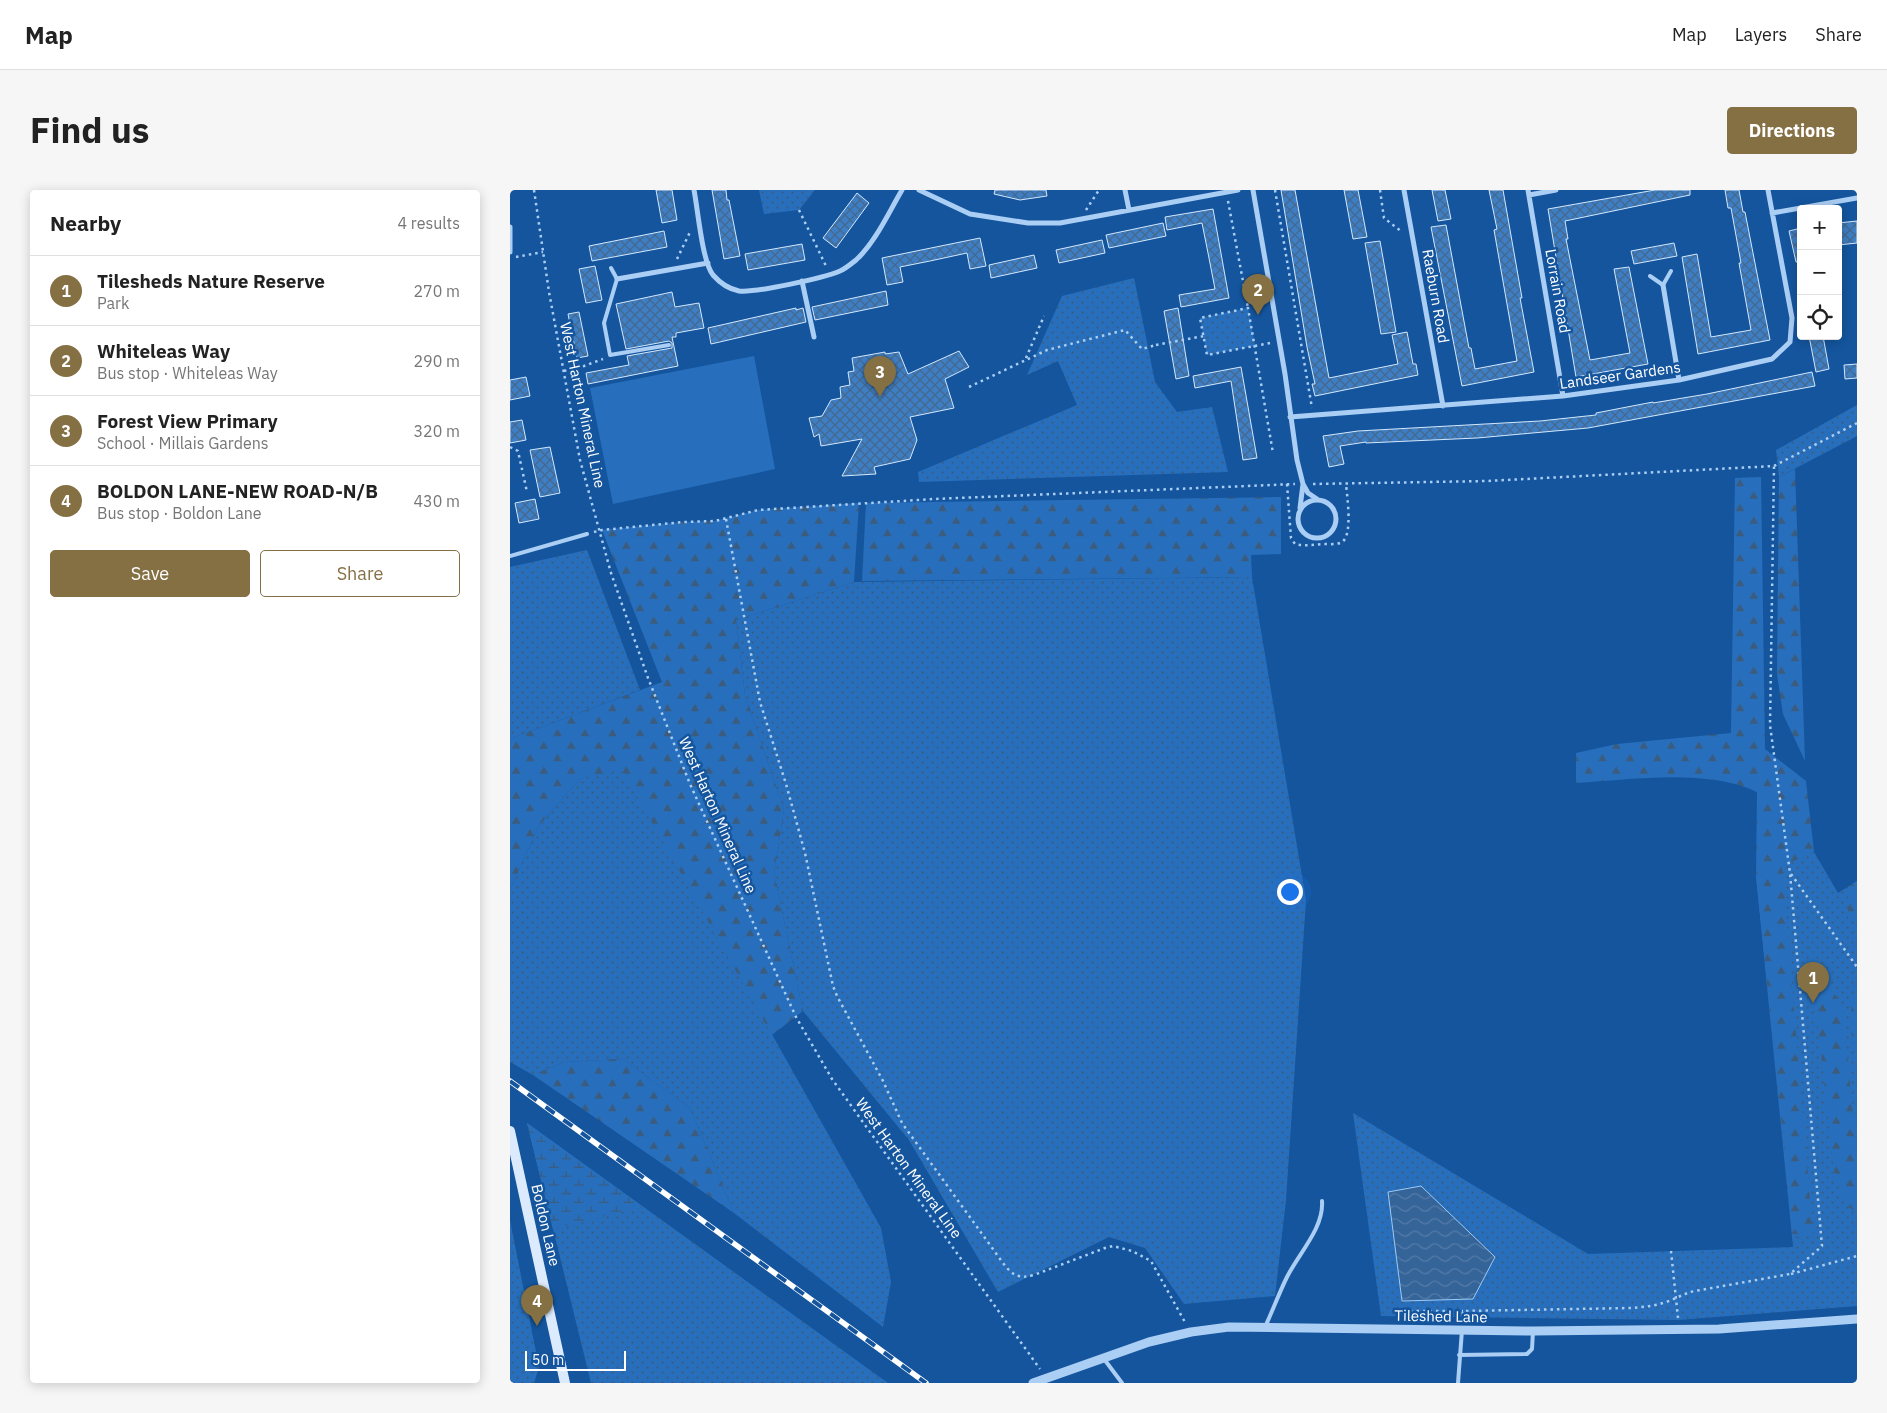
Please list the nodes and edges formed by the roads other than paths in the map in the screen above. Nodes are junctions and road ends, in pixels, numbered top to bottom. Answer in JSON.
{"nodes":[{"id":1,"x":694,"y":190,"type":"edge"},
{"id":2,"x":902,"y":190,"type":"edge"},
{"id":3,"x":920,"y":190,"type":"edge"},
{"id":4,"x":1125,"y":190,"type":"edge"},
{"id":5,"x":1238,"y":190,"type":"edge"},
{"id":6,"x":1253,"y":190,"type":"edge"},
{"id":7,"x":1404,"y":190,"type":"edge"},
{"id":8,"x":1556,"y":190,"type":"edge"},
{"id":9,"x":1768,"y":190,"type":"edge"},
{"id":10,"x":1529,"y":192,"type":"edge"},
{"id":11,"x":1857,"y":198,"type":"edge"},
{"id":12,"x":1129,"y":210,"type":"junction"},
{"id":13,"x":1772,"y":213,"type":"junction"},
{"id":14,"x":510,"y":227,"type":"edge"},
{"id":15,"x":510,"y":252,"type":"edge"},
{"id":16,"x":708,"y":263,"type":"junction"},
{"id":17,"x":611,"y":268,"type":"dead end"},
{"id":18,"x":1671,"y":271,"type":"dead end"},
{"id":19,"x":1650,"y":276,"type":"dead end"},
{"id":20,"x":617,"y":279,"type":"junction"},
{"id":21,"x":802,"y":281,"type":"junction"},
{"id":22,"x":1663,"y":285,"type":"junction"},
{"id":23,"x":814,"y":337,"type":"dead end"},
{"id":24,"x":669,"y":345,"type":"dead end"},
{"id":25,"x":1679,"y":380,"type":"junction"},
{"id":26,"x":1563,"y":396,"type":"junction"},
{"id":27,"x":1443,"y":406,"type":"junction"},
{"id":28,"x":1290,"y":417,"type":"junction"},
{"id":29,"x":1303,"y":484,"type":"junction"},
{"id":30,"x":1317,"y":499,"type":"junction"},
{"id":31,"x":1300,"y":508,"type":"junction"},
{"id":32,"x":588,"y":534,"type":"dead end"},
{"id":33,"x":510,"y":556,"type":"edge"},
{"id":34,"x":510,"y":1131,"type":"edge"},
{"id":35,"x":1322,"y":1201,"type":"dead end"},
{"id":36,"x":1857,"y":1319,"type":"edge"},
{"id":37,"x":1265,"y":1327,"type":"junction"},
{"id":38,"x":1462,"y":1330,"type":"junction"},
{"id":39,"x":1533,"y":1330,"type":"junction"},
{"id":40,"x":1459,"y":1355,"type":"junction"},
{"id":41,"x":1103,"y":1357,"type":"junction"},
{"id":42,"x":565,"y":1383,"type":"edge"},
{"id":43,"x":1033,"y":1383,"type":"edge"},
{"id":44,"x":1122,"y":1383,"type":"edge"},
{"id":45,"x":1458,"y":1383,"type":"edge"}],
"edges":[{"from":1,"to":16,"type":"street"},
{"from":2,"to":21,"type":"street"},
{"from":3,"to":12,"type":"street"},
{"from":4,"to":12,"type":"street"},
{"from":5,"to":12,"type":"street"},
{"from":6,"to":28,"type":"street"},
{"from":7,"to":27,"type":"street","name":"Raeburn Road"},
{"from":8,"to":10,"type":"street"},
{"from":9,"to":13,"type":"street","name":"Landseer Gardens"},
{"from":10,"to":26,"type":"street","name":"Lorrain Road"},
{"from":11,"to":13,"type":"street"},
{"from":13,"to":25,"type":"street","name":"Landseer Gardens"},
{"from":14,"to":15,"type":"street"},
{"from":16,"to":20,"type":"street"},
{"from":16,"to":21,"type":"street"},
{"from":17,"to":20,"type":"lane"},
{"from":18,"to":22,"type":"lane"},
{"from":19,"to":22,"type":"lane"},
{"from":20,"to":24,"type":"lane"},
{"from":21,"to":23,"type":"street"},
{"from":22,"to":25,"type":"street"},
{"from":25,"to":26,"type":"street","name":"Landseer Gardens"},
{"from":26,"to":27,"type":"street","name":"Landseer Gardens"},
{"from":27,"to":28,"type":"street","name":"Landseer Gardens"},
{"from":28,"to":29,"type":"street"},
{"from":29,"to":30,"type":"street"},
{"from":29,"to":31,"type":"street"},
{"from":30,"to":31,"type":"street"},
{"from":30,"to":31,"type":"street"},
{"from":32,"to":33,"type":"lane"},
{"from":34,"to":42,"type":"main road","name":"Boldon Lane"},
{"from":35,"to":37,"type":"lane"},
{"from":36,"to":39,"type":"street","name":"Tileshed Lane"},
{"from":37,"to":38,"type":"street","name":"Tileshed Lane"},
{"from":37,"to":41,"type":"street","name":"Tileshed Lane"},
{"from":38,"to":39,"type":"street","name":"Tileshed Lane"},
{"from":38,"to":40,"type":"lane"},
{"from":39,"to":40,"type":"lane"},
{"from":40,"to":45,"type":"lane"},
{"from":41,"to":43,"type":"street","name":"Tileshed Lane"},
{"from":41,"to":44,"type":"lane"}]}
